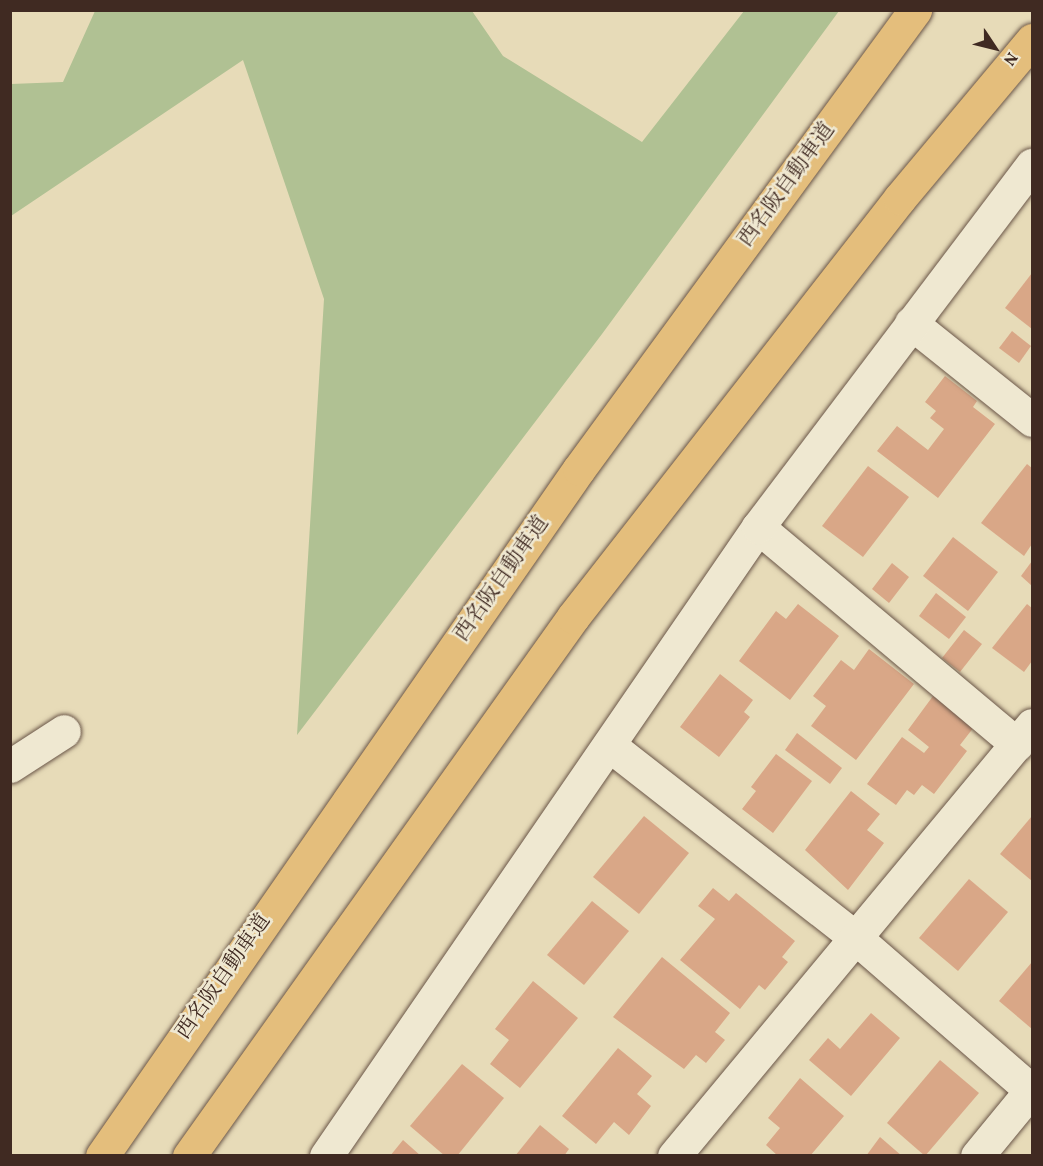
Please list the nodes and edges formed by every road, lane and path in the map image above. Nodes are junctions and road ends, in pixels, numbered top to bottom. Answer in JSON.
{"nodes":[{"id":1,"x":915,"y":10,"type":"edge"},
{"id":2,"x":1032,"y":40,"type":"edge"},
{"id":3,"x":1032,"y":165,"type":"edge"},
{"id":4,"x":911,"y":323,"type":"junction"},
{"id":5,"x":1032,"y":420,"type":"edge"},
{"id":6,"x":758,"y":527,"type":"junction"},
{"id":7,"x":64,"y":731,"type":"dead end"},
{"id":8,"x":1025,"y":735,"type":"edge"},
{"id":9,"x":609,"y":745,"type":"junction"},
{"id":10,"x":10,"y":766,"type":"edge"},
{"id":11,"x":857,"y":939,"type":"junction"},
{"id":12,"x":1032,"y":1090,"type":"edge"},
{"id":13,"x":102,"y":1155,"type":"edge"},
{"id":14,"x":189,"y":1155,"type":"edge"},
{"id":15,"x":326,"y":1155,"type":"edge"},
{"id":16,"x":674,"y":1155,"type":"edge"},
{"id":17,"x":977,"y":1155,"type":"edge"}],
"edges":[{"from":1,"to":13,"type":"highway","name":"西名阪自動車道"},
{"from":2,"to":14,"type":"highway"},
{"from":3,"to":4,"type":"street"},
{"from":4,"to":5,"type":"street"},
{"from":4,"to":6,"type":"street"},
{"from":6,"to":8,"type":"street"},
{"from":6,"to":9,"type":"street"},
{"from":7,"to":10,"type":"street"},
{"from":8,"to":11,"type":"street"},
{"from":9,"to":11,"type":"street"},
{"from":9,"to":15,"type":"street"},
{"from":11,"to":12,"type":"street"},
{"from":11,"to":16,"type":"street"},
{"from":12,"to":17,"type":"street"}]}
